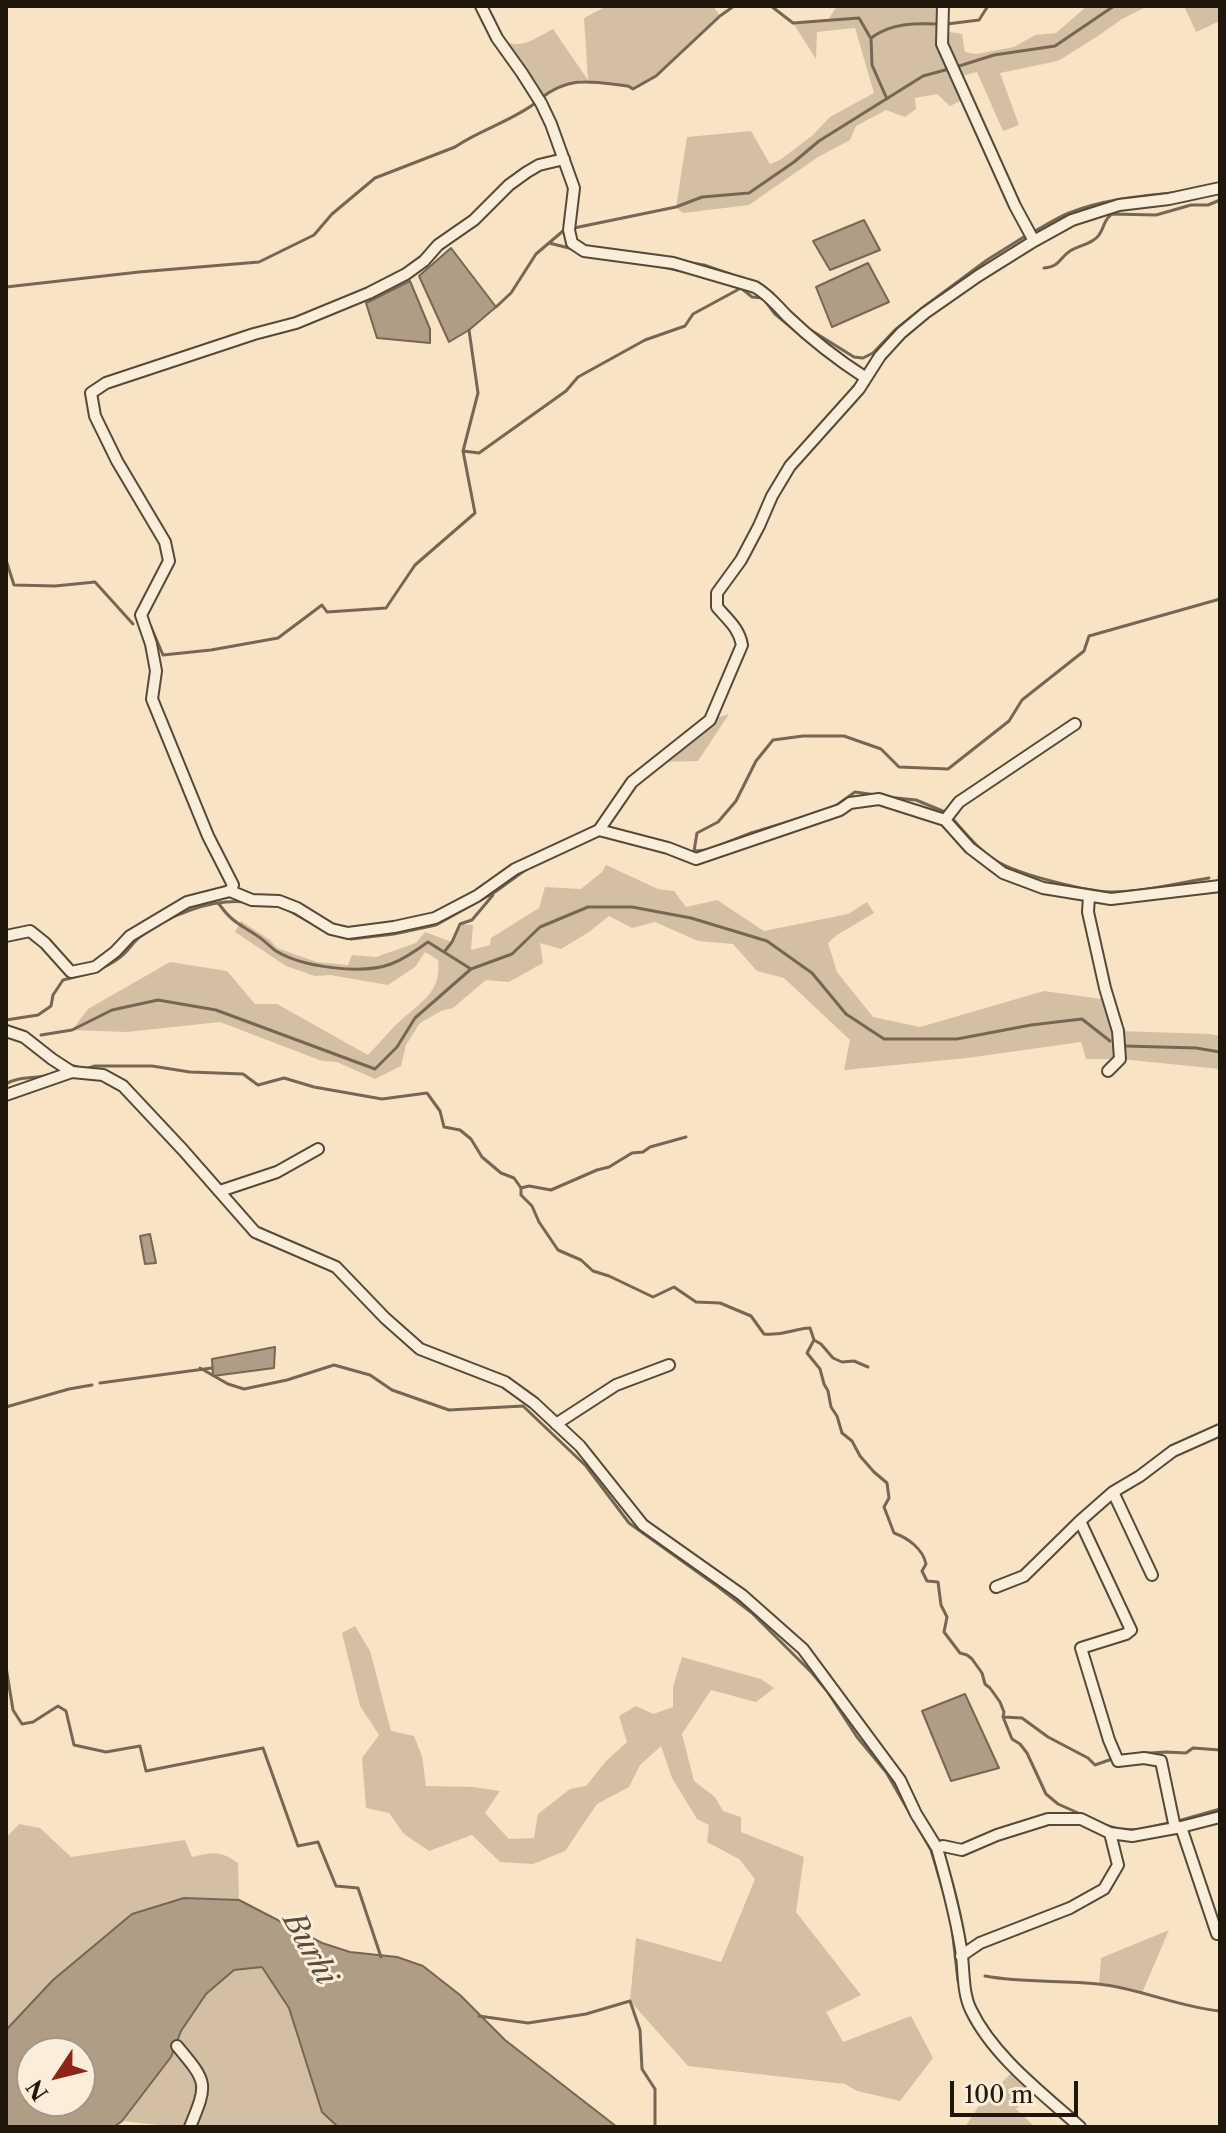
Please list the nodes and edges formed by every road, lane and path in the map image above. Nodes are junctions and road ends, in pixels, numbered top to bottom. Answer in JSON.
{"nodes":[{"id":1,"x":481,"y":6,"type":"edge"},
{"id":2,"x":943,"y":6,"type":"edge"},
{"id":3,"x":564,"y":159,"type":"junction"},
{"id":4,"x":1220,"y":188,"type":"edge"},
{"id":5,"x":1034,"y":241,"type":"junction"},
{"id":6,"x":866,"y":378,"type":"junction"},
{"id":7,"x":1075,"y":724,"type":"dead end"},
{"id":8,"x":945,"y":820,"type":"junction"},
{"id":9,"x":599,"y":830,"type":"junction"},
{"id":10,"x":1220,"y":886,"type":"edge"},
{"id":11,"x":230,"y":891,"type":"junction"},
{"id":12,"x":1089,"y":896,"type":"junction"},
{"id":13,"x":6,"y":936,"type":"edge"},
{"id":14,"x":6,"y":1031,"type":"edge"},
{"id":15,"x":1108,"y":1071,"type":"dead end"},
{"id":16,"x":72,"y":1072,"type":"junction"},
{"id":17,"x":6,"y":1095,"type":"edge"},
{"id":18,"x":318,"y":1149,"type":"dead end"},
{"id":19,"x":220,"y":1191,"type":"junction"},
{"id":20,"x":669,"y":1365,"type":"dead end"},
{"id":21,"x":556,"y":1424,"type":"junction"},
{"id":22,"x":1220,"y":1430,"type":"edge"},
{"id":23,"x":1113,"y":1492,"type":"junction"},
{"id":24,"x":1080,"y":1521,"type":"junction"},
{"id":25,"x":1152,"y":1575,"type":"dead end"},
{"id":26,"x":996,"y":1587,"type":"dead end"},
{"id":27,"x":1220,"y":1817,"type":"edge"},
{"id":28,"x":1178,"y":1828,"type":"junction"},
{"id":29,"x":1110,"y":1833,"type":"junction"},
{"id":30,"x":937,"y":1848,"type":"junction"},
{"id":31,"x":1217,"y":1927,"type":"edge"},
{"id":32,"x":961,"y":1956,"type":"junction"},
{"id":33,"x":177,"y":2046,"type":"dead end"},
{"id":34,"x":190,"y":2127,"type":"edge"},
{"id":35,"x":1080,"y":2127,"type":"edge"}],
"edges":[{"from":1,"to":3,"type":"street"},
{"from":2,"to":5,"type":"street"},
{"from":3,"to":6,"type":"street"},
{"from":3,"to":11,"type":"street"},
{"from":4,"to":5,"type":"street"},
{"from":5,"to":6,"type":"street"},
{"from":6,"to":9,"type":"street"},
{"from":7,"to":8,"type":"street"},
{"from":8,"to":9,"type":"street"},
{"from":8,"to":12,"type":"street"},
{"from":9,"to":11,"type":"street"},
{"from":10,"to":12,"type":"street"},
{"from":11,"to":13,"type":"street"},
{"from":12,"to":15,"type":"street"},
{"from":14,"to":16,"type":"street"},
{"from":16,"to":17,"type":"street"},
{"from":16,"to":19,"type":"street"},
{"from":18,"to":19,"type":"street"},
{"from":19,"to":21,"type":"street"},
{"from":20,"to":21,"type":"street"},
{"from":21,"to":30,"type":"street"},
{"from":22,"to":23,"type":"street"},
{"from":23,"to":24,"type":"street"},
{"from":23,"to":25,"type":"street"},
{"from":24,"to":26,"type":"street"},
{"from":24,"to":28,"type":"street"},
{"from":27,"to":28,"type":"street"},
{"from":28,"to":29,"type":"street"},
{"from":28,"to":31,"type":"street"},
{"from":29,"to":30,"type":"street"},
{"from":29,"to":32,"type":"street"},
{"from":30,"to":32,"type":"street"},
{"from":32,"to":35,"type":"street"},
{"from":33,"to":34,"type":"street"}]}
